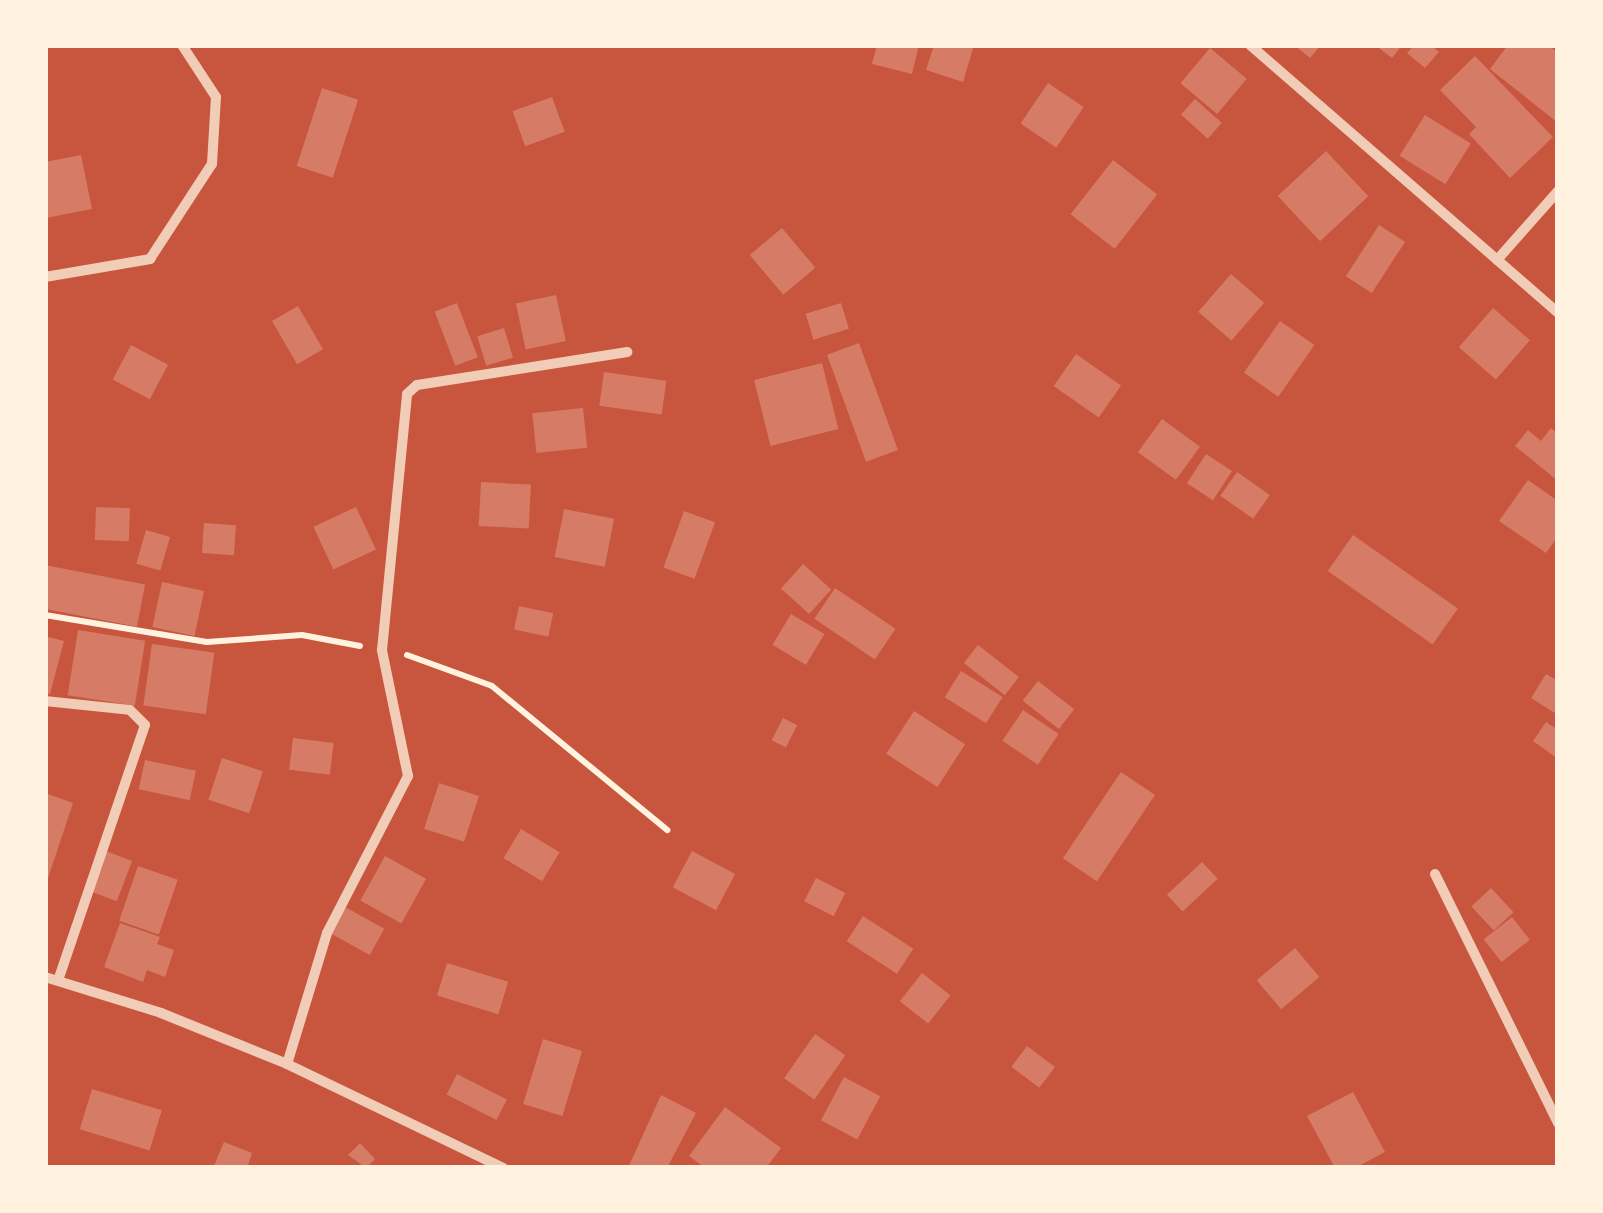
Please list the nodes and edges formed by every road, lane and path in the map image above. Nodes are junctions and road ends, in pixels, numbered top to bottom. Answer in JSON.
{"nodes":[{"id":1,"x":182,"y":45,"type":"edge"},
{"id":2,"x":1250,"y":45,"type":"edge"},
{"id":3,"x":1558,"y":191,"type":"edge"},
{"id":4,"x":1497,"y":260,"type":"junction"},
{"id":5,"x":45,"y":277,"type":"edge"},
{"id":6,"x":1558,"y":313,"type":"edge"},
{"id":7,"x":627,"y":352,"type":"dead end"},
{"id":8,"x":45,"y":701,"type":"edge"},
{"id":9,"x":1435,"y":874,"type":"dead end"},
{"id":10,"x":45,"y":977,"type":"edge"},
{"id":11,"x":59,"y":978,"type":"junction"},
{"id":12,"x":287,"y":1064,"type":"junction"},
{"id":13,"x":1558,"y":1123,"type":"edge"},
{"id":14,"x":503,"y":1168,"type":"edge"}],
"edges":[{"from":1,"to":5,"type":"street"},
{"from":2,"to":4,"type":"street"},
{"from":3,"to":4,"type":"street"},
{"from":4,"to":6,"type":"street"},
{"from":7,"to":12,"type":"street"},
{"from":8,"to":11,"type":"street"},
{"from":9,"to":13,"type":"street"},
{"from":10,"to":11,"type":"street"},
{"from":11,"to":12,"type":"street"},
{"from":12,"to":14,"type":"street"}]}
